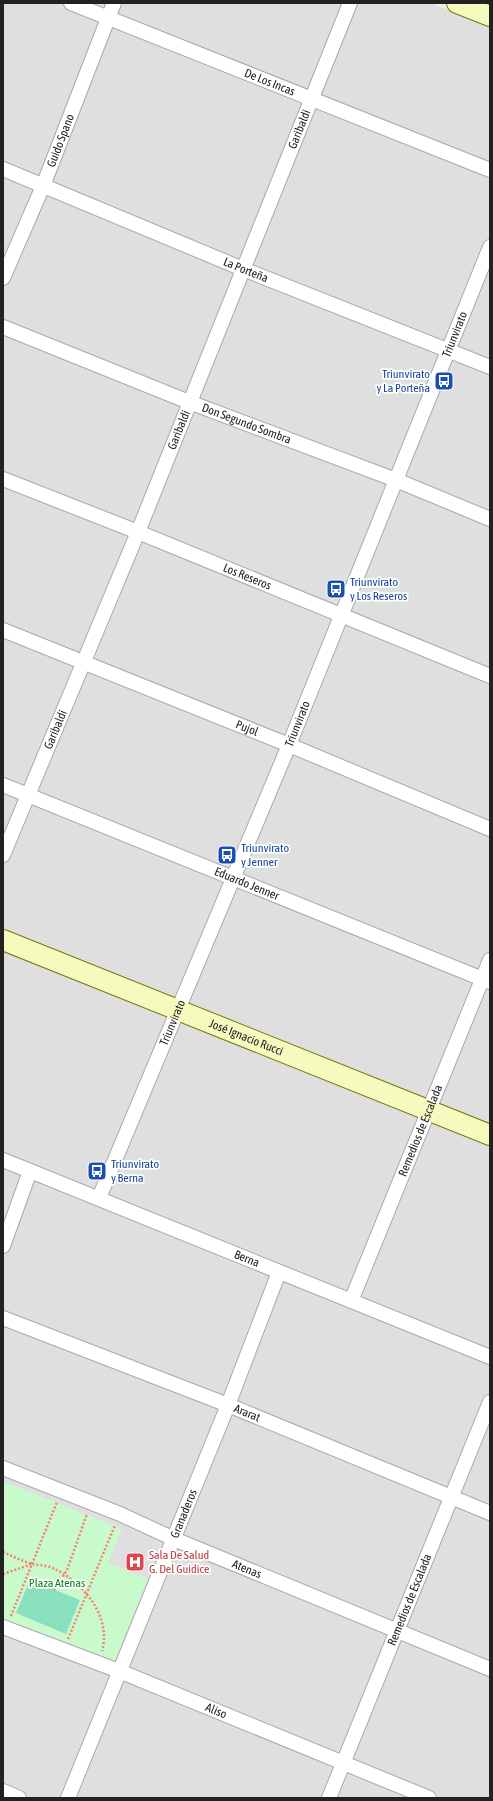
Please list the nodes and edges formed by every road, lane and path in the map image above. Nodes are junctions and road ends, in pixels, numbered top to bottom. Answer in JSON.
{"nodes":[{"id":1,"x":71,"y":3,"type":"edge"},
{"id":2,"x":114,"y":3,"type":"edge"},
{"id":3,"x":350,"y":3,"type":"edge"},
{"id":4,"x":457,"y":3,"type":"edge"},
{"id":5,"x":490,"y":16,"type":"edge"},
{"id":6,"x":108,"y":18,"type":"junction"},
{"id":7,"x":311,"y":99,"type":"junction"},
{"id":8,"x":3,"y":169,"type":"edge"},
{"id":9,"x":490,"y":170,"type":"edge"},
{"id":10,"x":42,"y":186,"type":"junction"},
{"id":11,"x":490,"y":247,"type":"edge"},
{"id":12,"x":243,"y":269,"type":"junction"},
{"id":13,"x":3,"y":278,"type":"edge"},
{"id":14,"x":3,"y":327,"type":"edge"},
{"id":15,"x":448,"y":350,"type":"junction"},
{"id":16,"x":490,"y":367,"type":"edge"},
{"id":17,"x":189,"y":402,"type":"junction"},
{"id":18,"x":3,"y":479,"type":"edge"},
{"id":19,"x":396,"y":480,"type":"junction"},
{"id":20,"x":490,"y":519,"type":"edge"},
{"id":21,"x":138,"y":532,"type":"junction"},
{"id":22,"x":342,"y":615,"type":"junction"},
{"id":23,"x":3,"y":630,"type":"edge"},
{"id":24,"x":83,"y":663,"type":"junction"},
{"id":25,"x":490,"y":676,"type":"edge"},
{"id":26,"x":289,"y":745,"type":"junction"},
{"id":27,"x":3,"y":785,"type":"edge"},
{"id":28,"x":28,"y":796,"type":"junction"},
{"id":29,"x":490,"y":829,"type":"edge"},
{"id":30,"x":3,"y":855,"type":"edge"},
{"id":31,"x":233,"y":879,"type":"junction"},
{"id":32,"x":3,"y":940,"type":"edge"},
{"id":33,"x":490,"y":960,"type":"edge"},
{"id":34,"x":486,"y":980,"type":"edge"},
{"id":35,"x":178,"y":1010,"type":"junction"},
{"id":36,"x":427,"y":1111,"type":"junction"},
{"id":37,"x":490,"y":1135,"type":"edge"},
{"id":38,"x":3,"y":1160,"type":"edge"},
{"id":39,"x":30,"y":1171,"type":"junction"},
{"id":40,"x":99,"y":1198,"type":"junction"},
{"id":41,"x":3,"y":1246,"type":"edge"},
{"id":42,"x":279,"y":1272,"type":"junction"},
{"id":43,"x":351,"y":1300,"type":"junction"},
{"id":44,"x":3,"y":1318,"type":"edge"},
{"id":45,"x":490,"y":1357,"type":"edge"},
{"id":46,"x":490,"y":1402,"type":"edge"},
{"id":47,"x":228,"y":1406,"type":"junction"},
{"id":48,"x":3,"y":1468,"type":"edge"},
{"id":49,"x":61,"y":1491,"type":"junction"},
{"id":50,"x":451,"y":1497,"type":"junction"},
{"id":51,"x":91,"y":1503,"type":"junction"},
{"id":52,"x":490,"y":1513,"type":"edge"},
{"id":53,"x":120,"y":1514,"type":"junction"},
{"id":54,"x":174,"y":1539,"type":"junction"},
{"id":55,"x":3,"y":1552,"type":"edge"},
{"id":56,"x":32,"y":1564,"type":"junction"},
{"id":57,"x":3,"y":1574,"type":"edge"},
{"id":58,"x":64,"y":1575,"type":"junction"},
{"id":59,"x":54,"y":1590,"type":"dead end"},
{"id":60,"x":87,"y":1595,"type":"junction"},
{"id":61,"x":4,"y":1627,"type":"edge"},
{"id":62,"x":398,"y":1631,"type":"junction"},
{"id":63,"x":63,"y":1650,"type":"junction"},
{"id":64,"x":99,"y":1663,"type":"junction"},
{"id":65,"x":490,"y":1669,"type":"edge"},
{"id":66,"x":119,"y":1671,"type":"junction"},
{"id":67,"x":343,"y":1763,"type":"junction"},
{"id":68,"x":3,"y":1791,"type":"edge"},
{"id":69,"x":19,"y":1798,"type":"edge"},
{"id":70,"x":68,"y":1798,"type":"edge"},
{"id":71,"x":329,"y":1798,"type":"edge"},
{"id":72,"x":429,"y":1798,"type":"edge"}],
"edges":[{"from":1,"to":6,"type":"street","name":"De Los Incas"},
{"from":2,"to":6,"type":"street","name":"Guido Spano"},
{"from":3,"to":7,"type":"street","name":"Garibaldi"},
{"from":4,"to":5,"type":"street"},
{"from":6,"to":7,"type":"street","name":"De Los Incas"},
{"from":6,"to":10,"type":"street","name":"Guido Spano"},
{"from":7,"to":9,"type":"street","name":"De Los Incas"},
{"from":7,"to":12,"type":"street","name":"Garibaldi"},
{"from":8,"to":10,"type":"street","name":"La Porteña"},
{"from":10,"to":12,"type":"street","name":"La Porteña"},
{"from":10,"to":13,"type":"street","name":"Guido Spano"},
{"from":11,"to":15,"type":"street","name":"Triunvirato"},
{"from":12,"to":15,"type":"street","name":"La Porteña"},
{"from":12,"to":17,"type":"street","name":"Garibaldi"},
{"from":14,"to":17,"type":"street","name":"Don Segundo Sombra"},
{"from":15,"to":16,"type":"street","name":"La Porteña"},
{"from":15,"to":19,"type":"street","name":"Triunvirato"},
{"from":17,"to":19,"type":"street","name":"Don Segundo Sombra"},
{"from":17,"to":21,"type":"street","name":"Garibaldi"},
{"from":18,"to":21,"type":"street","name":"Los Reseros"},
{"from":19,"to":20,"type":"street","name":"Don Segundo Sombra"},
{"from":19,"to":22,"type":"street","name":"Triunvirato"},
{"from":21,"to":22,"type":"street","name":"Los Reseros"},
{"from":21,"to":24,"type":"street","name":"Garibaldi"},
{"from":22,"to":25,"type":"street","name":"Los Reseros"},
{"from":22,"to":26,"type":"street","name":"Triunvirato"},
{"from":23,"to":24,"type":"street","name":"Pujol"},
{"from":24,"to":26,"type":"street","name":"Pujol"},
{"from":24,"to":28,"type":"street","name":"Garibaldi"},
{"from":26,"to":29,"type":"street","name":"Pujol"},
{"from":26,"to":31,"type":"street","name":"Triunvirato"},
{"from":27,"to":28,"type":"street","name":"Eduardo Jenner"},
{"from":28,"to":30,"type":"street","name":"Garibaldi"},
{"from":28,"to":31,"type":"street","name":"Eduardo Jenner"},
{"from":31,"to":34,"type":"street","name":"Eduardo Jenner"},
{"from":31,"to":35,"type":"street","name":"Triunvirato"},
{"from":32,"to":35,"type":"street","name":"José Ignacio Rucci"},
{"from":33,"to":34,"type":"street","name":"Remedios de Escalada"},
{"from":34,"to":36,"type":"street","name":"Remedios de Escalada"},
{"from":35,"to":36,"type":"street","name":"José Ignacio Rucci"},
{"from":35,"to":40,"type":"street","name":"Triunvirato"},
{"from":36,"to":37,"type":"street","name":"José Ignacio Rucci"},
{"from":36,"to":43,"type":"street","name":"Remedios de Escalada"},
{"from":38,"to":39,"type":"street","name":"Berna"},
{"from":39,"to":40,"type":"street","name":"Berna"},
{"from":39,"to":41,"type":"street"},
{"from":40,"to":42,"type":"street","name":"Berna"},
{"from":42,"to":43,"type":"street","name":"Berna"},
{"from":42,"to":47,"type":"street","name":"Granaderos"},
{"from":43,"to":45,"type":"street","name":"Berna"},
{"from":44,"to":47,"type":"street","name":"Ararat"},
{"from":46,"to":50,"type":"street","name":"Remedios de Escalada"},
{"from":47,"to":50,"type":"street","name":"Ararat"},
{"from":47,"to":54,"type":"street","name":"Granaderos"},
{"from":48,"to":49,"type":"street","name":"Atenas"},
{"from":49,"to":51,"type":"street","name":"Atenas"},
{"from":49,"to":56,"type":"path"},
{"from":50,"to":52,"type":"street","name":"Ararat"},
{"from":50,"to":62,"type":"street","name":"Remedios de Escalada"},
{"from":51,"to":53,"type":"street","name":"Atenas"},
{"from":51,"to":58,"type":"path"},
{"from":53,"to":54,"type":"street","name":"Atenas"},
{"from":53,"to":60,"type":"path"},
{"from":54,"to":62,"type":"street","name":"Atenas"},
{"from":54,"to":66,"type":"street","name":"Granaderos"},
{"from":55,"to":56,"type":"path"},
{"from":56,"to":57,"type":"path"},
{"from":56,"to":58,"type":"path"},
{"from":56,"to":61,"type":"path"},
{"from":58,"to":59,"type":"path"},
{"from":58,"to":60,"type":"path"},
{"from":60,"to":63,"type":"path"},
{"from":60,"to":64,"type":"path"},
{"from":61,"to":63,"type":"street","name":"Aliso"},
{"from":62,"to":65,"type":"street","name":"Atenas"},
{"from":62,"to":67,"type":"street","name":"Remedios de Escalada"},
{"from":63,"to":64,"type":"street","name":"Aliso"},
{"from":64,"to":66,"type":"street","name":"Aliso"},
{"from":66,"to":67,"type":"street","name":"Aliso"},
{"from":66,"to":70,"type":"street","name":"Granaderos"},
{"from":67,"to":71,"type":"street","name":"Remedios de Escalada"},
{"from":67,"to":72,"type":"street","name":"Aliso"},
{"from":68,"to":69,"type":"street"}]}
